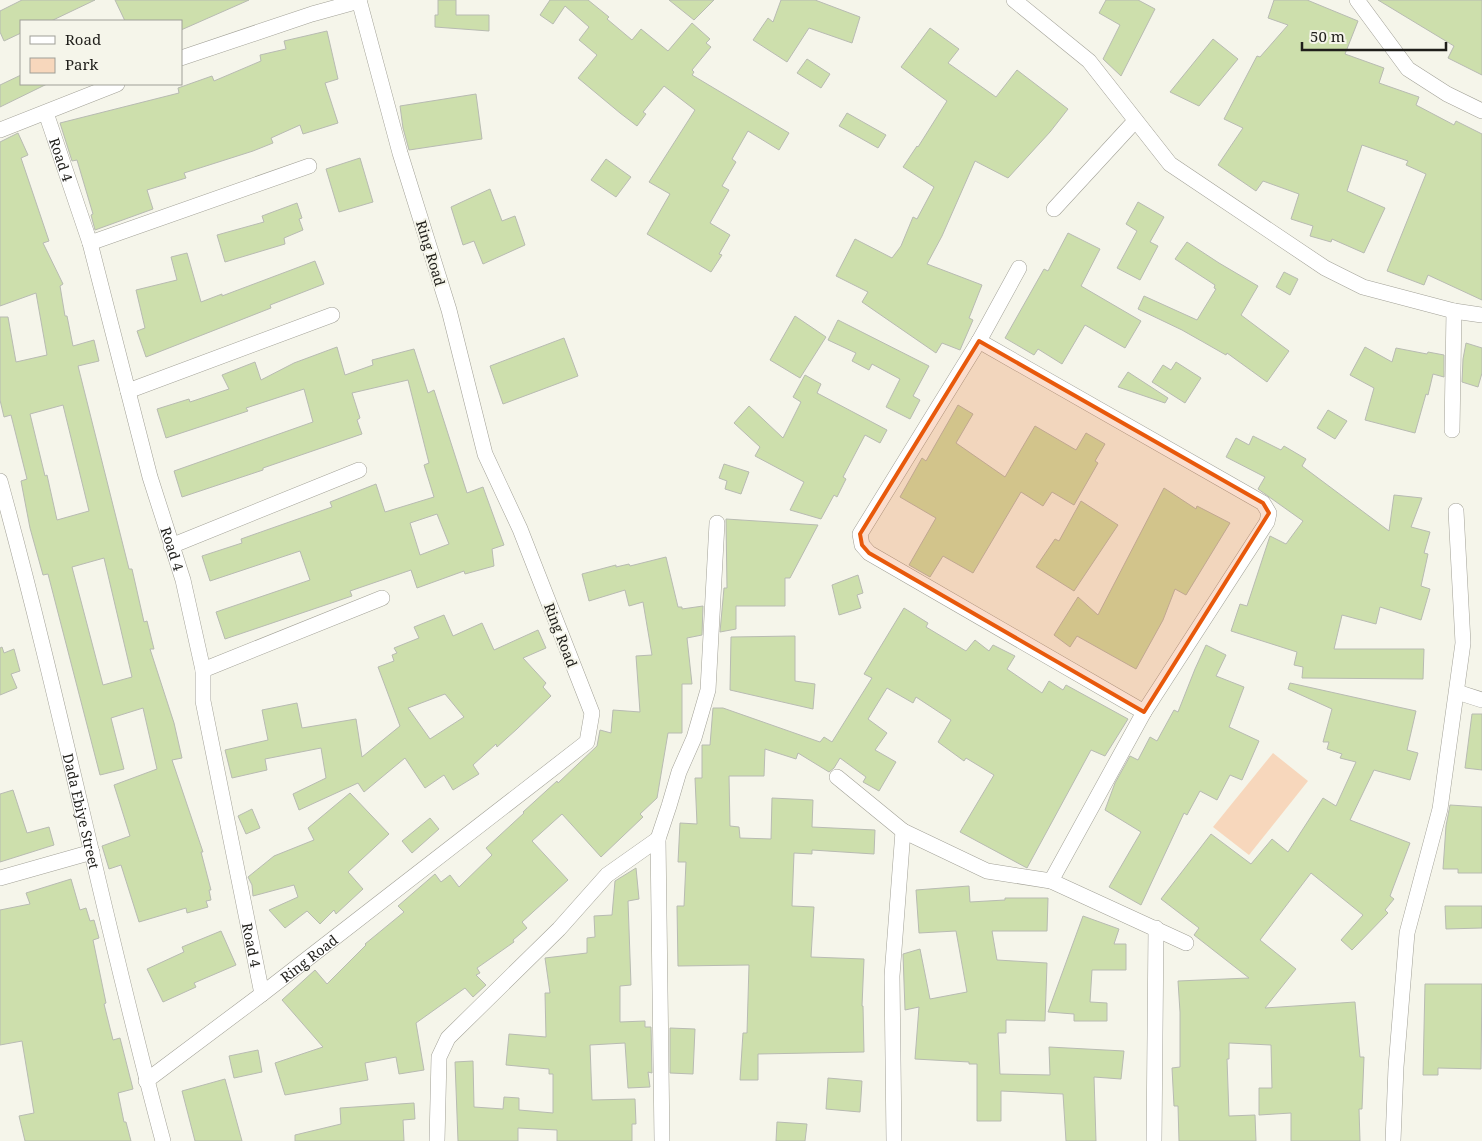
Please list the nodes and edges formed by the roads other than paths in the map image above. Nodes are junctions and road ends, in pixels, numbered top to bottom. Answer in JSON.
{"nodes":[{"id":1,"x":1014,"y":0,"type":"edge"},
{"id":2,"x":1357,"y":0,"type":"edge"},
{"id":3,"x":359,"y":1,"type":"edge"},
{"id":4,"x":182,"y":58,"type":"edge"},
{"id":5,"x":115,"y":85,"type":"edge"},
{"id":6,"x":1482,"y":111,"type":"edge"},
{"id":7,"x":46,"y":113,"type":"junction"},
{"id":8,"x":1135,"y":121,"type":"junction"},
{"id":9,"x":0,"y":130,"type":"edge"},
{"id":10,"x":309,"y":166,"type":"dead end"},
{"id":11,"x":1054,"y":209,"type":"dead end"},
{"id":12,"x":90,"y":243,"type":"junction"},
{"id":13,"x":1020,"y":268,"type":"dead end"},
{"id":14,"x":1454,"y":312,"type":"junction"},
{"id":15,"x":332,"y":315,"type":"dead end"},
{"id":16,"x":1482,"y":315,"type":"edge"},
{"id":17,"x":979,"y":341,"type":"junction"},
{"id":18,"x":128,"y":391,"type":"junction"},
{"id":19,"x":1452,"y":430,"type":"dead end"},
{"id":20,"x":359,"y":470,"type":"dead end"},
{"id":21,"x":0,"y":481,"type":"edge"},
{"id":22,"x":1456,"y":512,"type":"dead end"},
{"id":23,"x":5,"y":516,"type":"edge"},
{"id":24,"x":717,"y":523,"type":"dead end"},
{"id":25,"x":171,"y":546,"type":"junction"},
{"id":26,"x":382,"y":598,"type":"dead end"},
{"id":27,"x":203,"y":670,"type":"junction"},
{"id":28,"x":1457,"y":692,"type":"junction"},
{"id":29,"x":1482,"y":700,"type":"edge"},
{"id":30,"x":1144,"y":712,"type":"junction"},
{"id":31,"x":837,"y":776,"type":"dead end"},
{"id":32,"x":903,"y":831,"type":"junction"},
{"id":33,"x":658,"y":839,"type":"junction"},
{"id":34,"x":92,"y":852,"type":"junction"},
{"id":35,"x":0,"y":878,"type":"edge"},
{"id":36,"x":1050,"y":881,"type":"junction"},
{"id":37,"x":1156,"y":928,"type":"junction"},
{"id":38,"x":1186,"y":943,"type":"dead end"},
{"id":39,"x":262,"y":994,"type":"junction"},
{"id":40,"x":146,"y":1081,"type":"junction"},
{"id":41,"x":163,"y":1141,"type":"edge"},
{"id":42,"x":437,"y":1141,"type":"edge"},
{"id":43,"x":662,"y":1141,"type":"edge"},
{"id":44,"x":894,"y":1141,"type":"edge"},
{"id":45,"x":1154,"y":1141,"type":"edge"},
{"id":46,"x":1393,"y":1141,"type":"edge"}],
"edges":[{"from":1,"to":8,"type":"street"},
{"from":2,"to":6,"type":"street"},
{"from":3,"to":4,"type":"street"},
{"from":3,"to":39,"type":"street","name":"Ring Road"},
{"from":5,"to":7,"type":"street"},
{"from":7,"to":9,"type":"street"},
{"from":7,"to":12,"type":"street","name":"Road 4"},
{"from":8,"to":11,"type":"street"},
{"from":8,"to":14,"type":"street"},
{"from":10,"to":12,"type":"street"},
{"from":12,"to":18,"type":"street","name":"Road 4"},
{"from":13,"to":17,"type":"street"},
{"from":14,"to":16,"type":"street"},
{"from":14,"to":19,"type":"street"},
{"from":15,"to":18,"type":"street"},
{"from":17,"to":30,"type":"street"},
{"from":17,"to":30,"type":"street"},
{"from":18,"to":25,"type":"street","name":"Road 4"},
{"from":20,"to":25,"type":"street"},
{"from":21,"to":23,"type":"street","name":"Dada Ebiye Street"},
{"from":22,"to":28,"type":"street"},
{"from":23,"to":34,"type":"street","name":"Dada Ebiye Street"},
{"from":24,"to":33,"type":"street"},
{"from":25,"to":27,"type":"street","name":"Road 4"},
{"from":26,"to":27,"type":"street"},
{"from":27,"to":39,"type":"street","name":"Road 4"},
{"from":28,"to":29,"type":"street"},
{"from":28,"to":46,"type":"street"},
{"from":30,"to":36,"type":"street"},
{"from":31,"to":32,"type":"street"},
{"from":32,"to":36,"type":"street"},
{"from":32,"to":44,"type":"street"},
{"from":33,"to":42,"type":"street"},
{"from":33,"to":43,"type":"street"},
{"from":34,"to":35,"type":"street"},
{"from":34,"to":40,"type":"street","name":"Dada Ebiye Street"},
{"from":36,"to":37,"type":"street"},
{"from":37,"to":38,"type":"street"},
{"from":37,"to":45,"type":"street"},
{"from":39,"to":40,"type":"street","name":"Ring Road"},
{"from":40,"to":41,"type":"street","name":"Dada Ebiye Street"}]}
